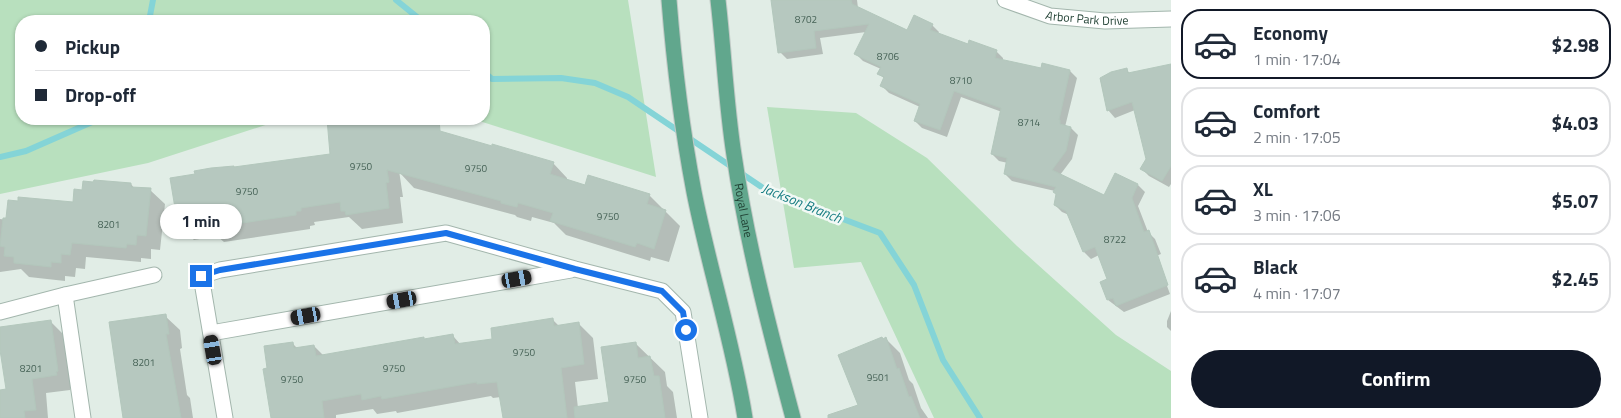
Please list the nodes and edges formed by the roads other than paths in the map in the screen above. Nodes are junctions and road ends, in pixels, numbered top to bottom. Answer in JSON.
{"nodes":[{"id":1,"x":669,"y":0,"type":"edge"},
{"id":2,"x":718,"y":0,"type":"edge"},
{"id":3,"x":1005,"y":0,"type":"edge"},
{"id":4,"x":1171,"y":19,"type":"edge"},
{"id":5,"x":575,"y":269,"type":"junction"},
{"id":6,"x":154,"y":275,"type":"dead end"},
{"id":7,"x":65,"y":295,"type":"junction"},
{"id":8,"x":0,"y":312,"type":"edge"},
{"id":9,"x":210,"y":333,"type":"junction"},
{"id":10,"x":82,"y":418,"type":"edge"},
{"id":11,"x":225,"y":418,"type":"edge"},
{"id":12,"x":700,"y":418,"type":"edge"},
{"id":13,"x":745,"y":418,"type":"edge"},
{"id":14,"x":793,"y":418,"type":"edge"}],
"edges":[{"from":1,"to":13,"type":"main road"},
{"from":2,"to":14,"type":"main road","name":"Royal Lane"},
{"from":3,"to":4,"type":"street","name":"Arbor Park Drive"},
{"from":5,"to":9,"type":"street"},
{"from":5,"to":9,"type":"street"},
{"from":5,"to":12,"type":"street"},
{"from":6,"to":7,"type":"street"},
{"from":7,"to":8,"type":"street"},
{"from":7,"to":10,"type":"street"},
{"from":9,"to":11,"type":"street"}]}
